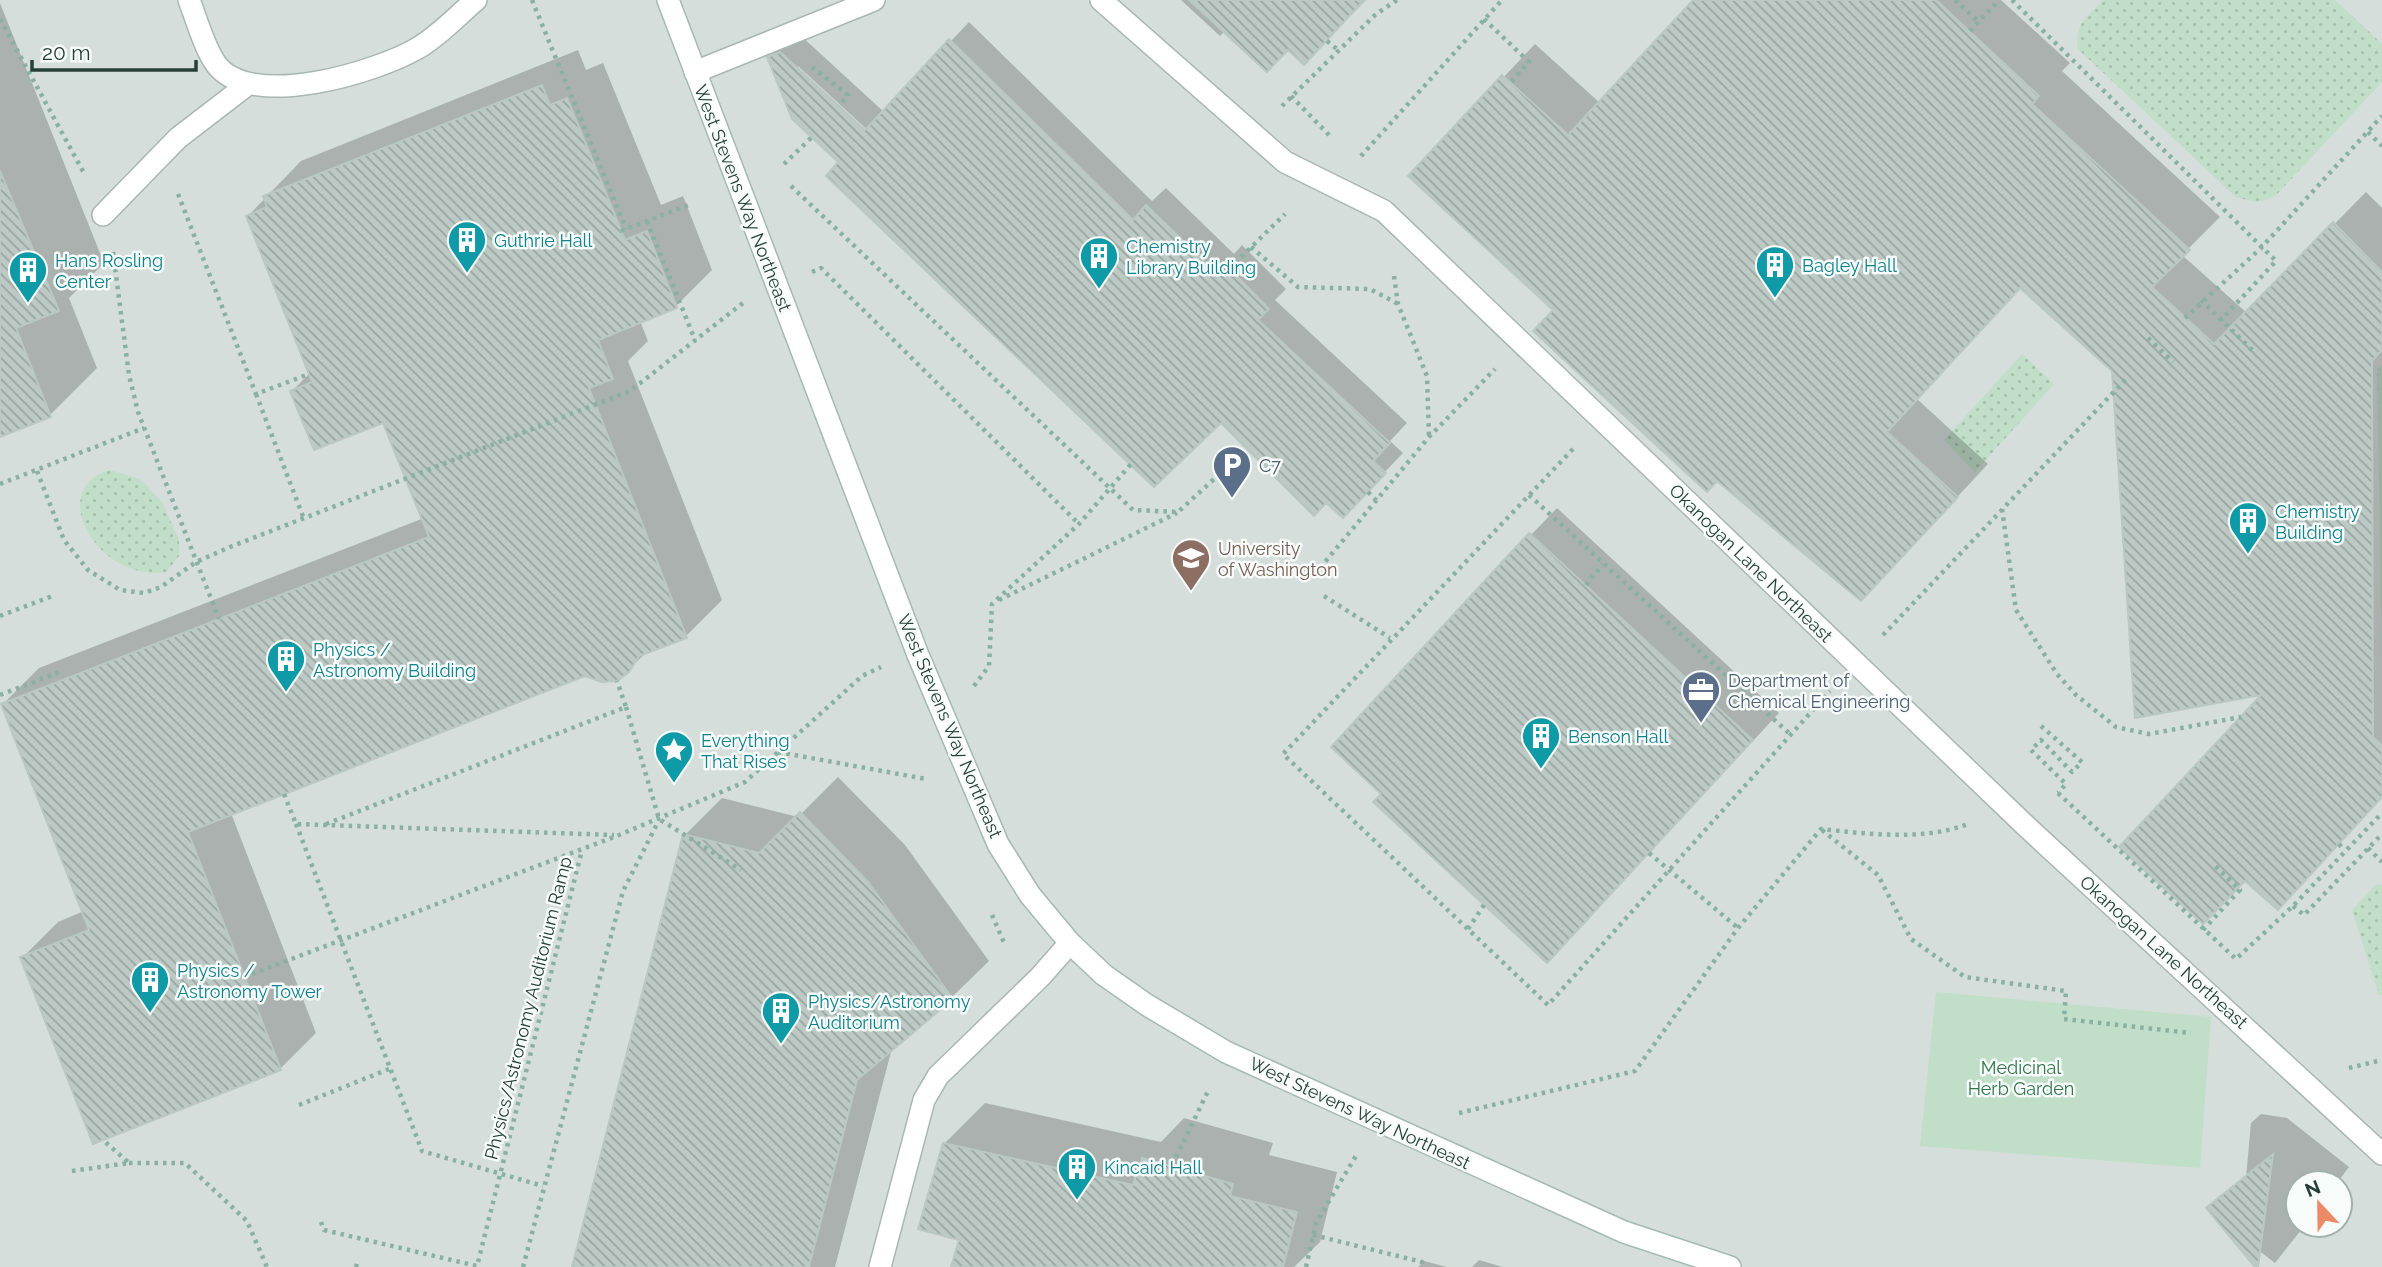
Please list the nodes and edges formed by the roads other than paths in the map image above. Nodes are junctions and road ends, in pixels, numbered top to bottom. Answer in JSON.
{"nodes":[{"id":1,"x":189,"y":0,"type":"edge"},
{"id":2,"x":476,"y":0,"type":"edge"},
{"id":3,"x":668,"y":0,"type":"edge"},
{"id":4,"x":874,"y":0,"type":"edge"},
{"id":5,"x":1101,"y":0,"type":"edge"},
{"id":6,"x":695,"y":72,"type":"junction"},
{"id":7,"x":247,"y":85,"type":"junction"},
{"id":8,"x":103,"y":215,"type":"road end"},
{"id":9,"x":1070,"y":943,"type":"junction"},
{"id":10,"x":2382,"y":1154,"type":"edge"},
{"id":11,"x":880,"y":1267,"type":"edge"},
{"id":12,"x":1730,"y":1267,"type":"edge"}],
"edges":[{"from":1,"to":7,"type":"street"},
{"from":2,"to":7,"type":"street"},
{"from":3,"to":6,"type":"street","name":"West Stevens Way Northeast"},
{"from":4,"to":6,"type":"street"},
{"from":5,"to":10,"type":"street","name":"Okanogan Lane Northeast"},
{"from":6,"to":9,"type":"street","name":"West Stevens Way Northeast"},
{"from":7,"to":8,"type":"street"},
{"from":9,"to":11,"type":"street"},
{"from":9,"to":12,"type":"street","name":"West Stevens Way Northeast"}]}
